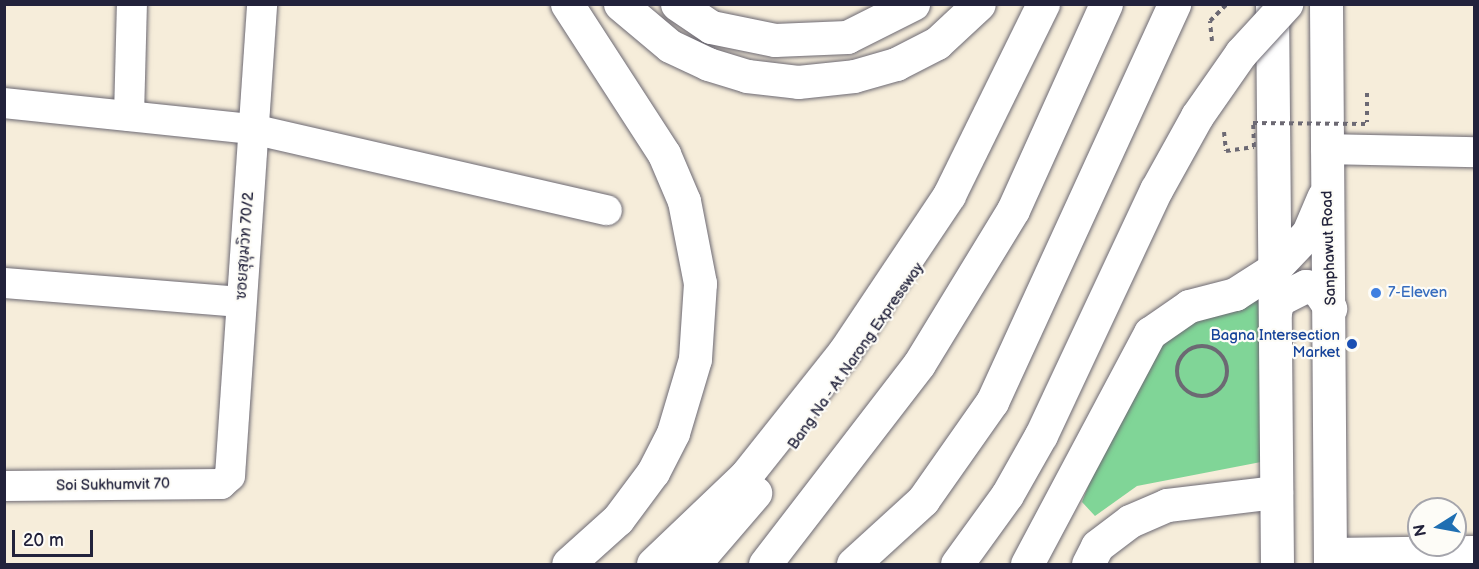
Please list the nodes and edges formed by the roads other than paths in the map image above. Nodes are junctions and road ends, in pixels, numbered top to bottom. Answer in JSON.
{"nodes":[{"id":1,"x":132,"y":4,"type":"edge"},
{"id":2,"x":262,"y":4,"type":"edge"},
{"id":3,"x":567,"y":4,"type":"edge"},
{"id":4,"x":620,"y":4,"type":"edge"},
{"id":5,"x":677,"y":4,"type":"edge"},
{"id":6,"x":913,"y":4,"type":"edge"},
{"id":7,"x":979,"y":4,"type":"edge"},
{"id":8,"x":1043,"y":4,"type":"edge"},
{"id":9,"x":1062,"y":4,"type":"edge"},
{"id":10,"x":1106,"y":4,"type":"edge"},
{"id":11,"x":1130,"y":4,"type":"edge"},
{"id":12,"x":1174,"y":4,"type":"edge"},
{"id":13,"x":1277,"y":9,"type":"edge"},
{"id":14,"x":1326,"y":10,"type":"edge"},
{"id":15,"x":4,"y":103,"type":"edge"},
{"id":16,"x":129,"y":116,"type":"junction"},
{"id":17,"x":252,"y":129,"type":"junction"},
{"id":18,"x":1326,"y":149,"type":"junction"},
{"id":19,"x":1474,"y":152,"type":"edge"},
{"id":20,"x":1327,"y":187,"type":"junction"},
{"id":21,"x":607,"y":210,"type":"dead end"},
{"id":22,"x":1274,"y":269,"type":"junction"},
{"id":23,"x":4,"y":283,"type":"edge"},
{"id":24,"x":241,"y":302,"type":"junction"},
{"id":25,"x":1330,"y":308,"type":"junction"},
{"id":26,"x":1275,"y":312,"type":"junction"},
{"id":27,"x":221,"y":484,"type":"joint"},
{"id":28,"x":4,"y":486,"type":"edge"},
{"id":29,"x":1276,"y":492,"type":"junction"},
{"id":30,"x":1474,"y":551,"type":"edge"},
{"id":31,"x":1330,"y":559,"type":"edge"},
{"id":32,"x":568,"y":564,"type":"edge"},
{"id":33,"x":653,"y":564,"type":"edge"},
{"id":34,"x":694,"y":564,"type":"edge"},
{"id":35,"x":765,"y":564,"type":"edge"},
{"id":36,"x":789,"y":564,"type":"edge"},
{"id":37,"x":853,"y":564,"type":"edge"},
{"id":38,"x":957,"y":564,"type":"edge"},
{"id":39,"x":1027,"y":564,"type":"edge"},
{"id":40,"x":1088,"y":564,"type":"edge"},
{"id":41,"x":1277,"y":564,"type":"edge"}],
"edges":[{"from":1,"to":16,"type":"street"},
{"from":2,"to":17,"type":"street","name":"ซอยสุขุมวิท 70/2"},
{"from":3,"to":32,"type":"main road"},
{"from":4,"to":7,"type":"main road"},
{"from":5,"to":6,"type":"main road"},
{"from":8,"to":33,"type":"main road"},
{"from":9,"to":34,"type":"main road","name":"Bang Na - At Narong Expressway"},
{"from":10,"to":35,"type":"main road"},
{"from":11,"to":36,"type":"main road"},
{"from":12,"to":37,"type":"main road"},
{"from":13,"to":22,"type":"main road"},
{"from":13,"to":38,"type":"main road","bridge":true},
{"from":14,"to":18,"type":"main road","name":"Sanphawut Road"},
{"from":15,"to":16,"type":"street"},
{"from":16,"to":17,"type":"street"},
{"from":17,"to":21,"type":"street"},
{"from":17,"to":24,"type":"street","name":"ซอยสุขุมวิท 70/2"},
{"from":18,"to":19,"type":"street"},
{"from":18,"to":20,"type":"main road","name":"Sanphawut Road"},
{"from":20,"to":22,"type":"main road"},
{"from":20,"to":25,"type":"main road","name":"Sanphawut Road"},
{"from":22,"to":26,"type":"main road"},
{"from":22,"to":39,"type":"main road"},
{"from":23,"to":24,"type":"street"},
{"from":24,"to":27,"type":"street","name":"ซอยสุขุมวิท 70/2"},
{"from":25,"to":26,"type":"main road"},
{"from":25,"to":31,"type":"main road","name":"Sanphawut Road"},
{"from":26,"to":29,"type":"main road"},
{"from":27,"to":28,"type":"street","name":"Soi Sukhumvit 70"},
{"from":29,"to":40,"type":"main road"},
{"from":29,"to":41,"type":"main road"},
{"from":30,"to":31,"type":"street"}]}
